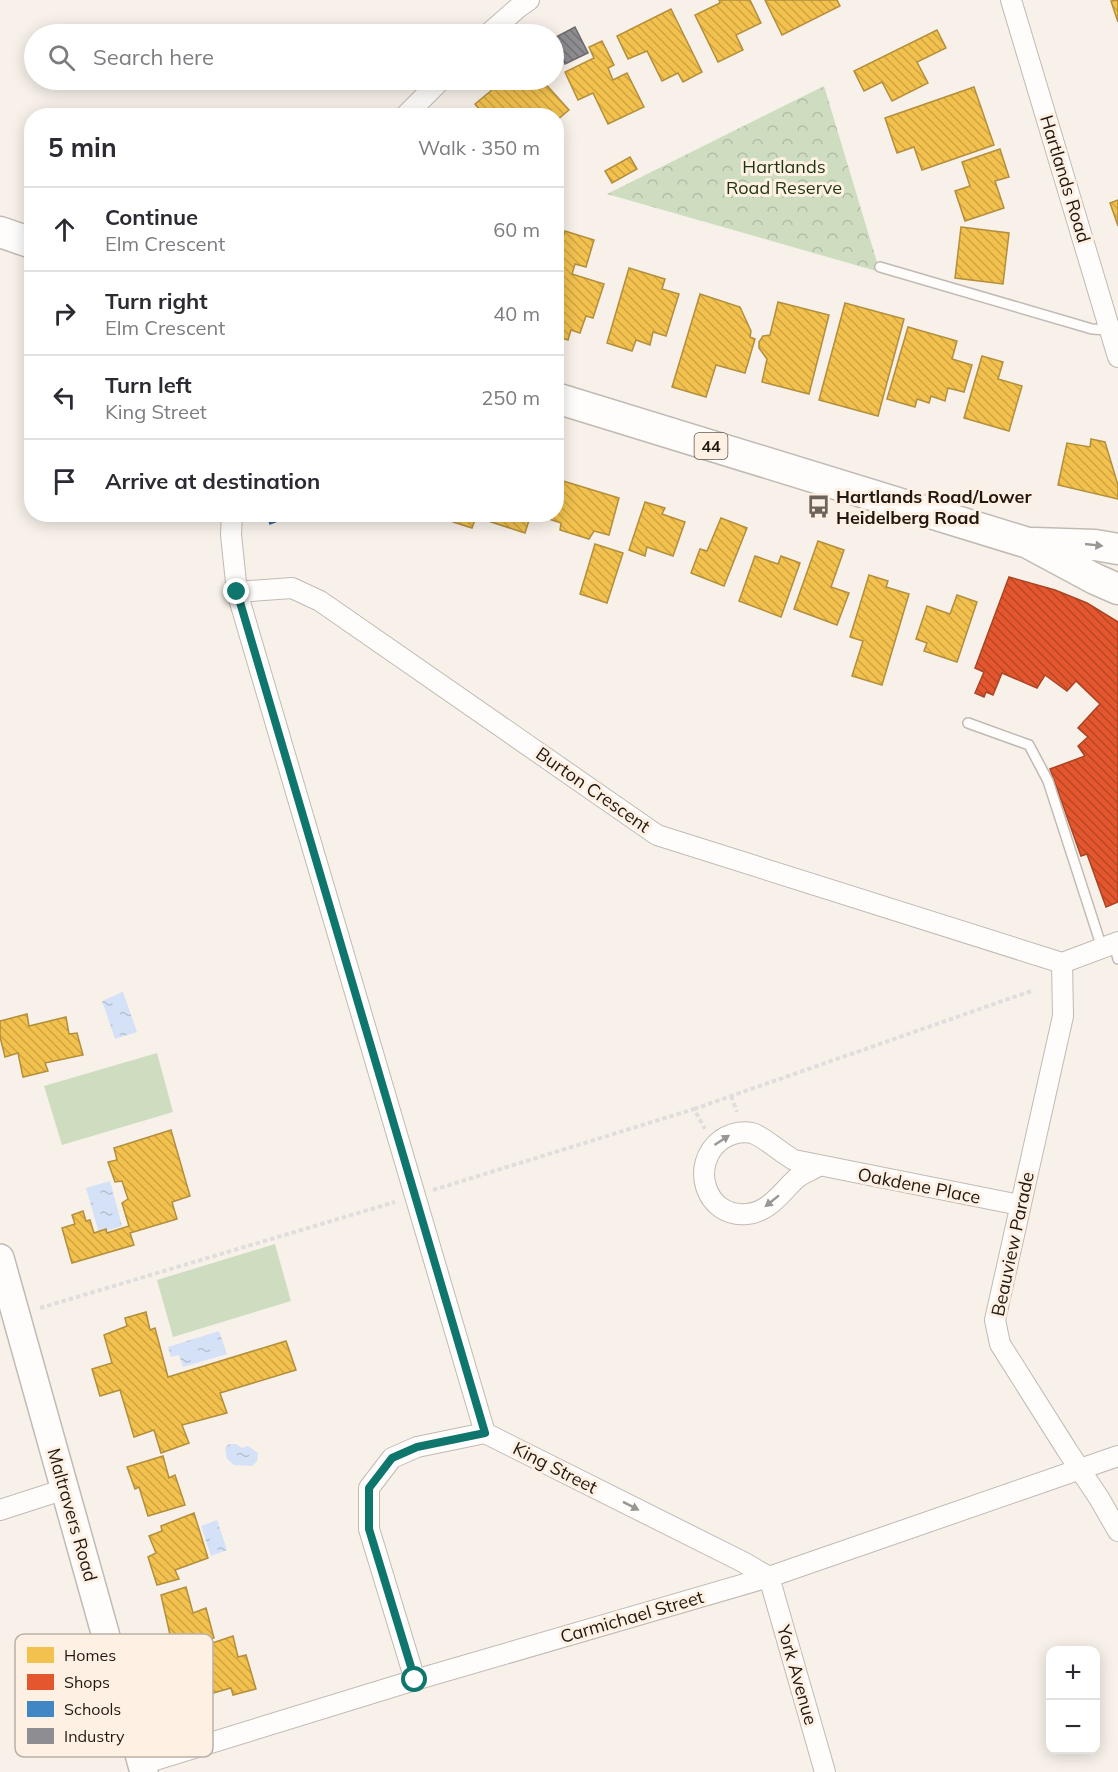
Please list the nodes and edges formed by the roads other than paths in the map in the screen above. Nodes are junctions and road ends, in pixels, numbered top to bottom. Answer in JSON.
{"nodes":[{"id":1,"x":529,"y":0,"type":"edge"},
{"id":2,"x":1011,"y":0,"type":"edge"},
{"id":3,"x":500,"y":24,"type":"edge"},
{"id":4,"x":431,"y":90,"type":"edge"},
{"id":5,"x":413,"y":108,"type":"edge"},
{"id":6,"x":880,"y":267,"type":"dead end"},
{"id":7,"x":1110,"y":330,"type":"junction"},
{"id":8,"x":1118,"y":357,"type":"edge"},
{"id":9,"x":564,"y":400,"type":"edge"},
{"id":10,"x":232,"y":522,"type":"edge"},
{"id":11,"x":1028,"y":543,"type":"junction"},
{"id":12,"x":1118,"y":549,"type":"edge"},
{"id":13,"x":1118,"y":589,"type":"edge"},
{"id":14,"x":237,"y":592,"type":"junction"},
{"id":15,"x":968,"y":723,"type":"dead end"},
{"id":16,"x":1113,"y":948,"type":"edge"},
{"id":17,"x":1062,"y":963,"type":"junction"},
{"id":18,"x":818,"y":1166,"type":"junction"},
{"id":19,"x":1020,"y":1205,"type":"junction"},
{"id":20,"x":0,"y":1258,"type":"edge"},
{"id":21,"x":485,"y":1433,"type":"junction"},
{"id":22,"x":1118,"y":1456,"type":"edge"},
{"id":23,"x":1081,"y":1470,"type":"junction"},
{"id":24,"x":64,"y":1489,"type":"junction"},
{"id":25,"x":0,"y":1510,"type":"edge"},
{"id":26,"x":1118,"y":1531,"type":"edge"},
{"id":27,"x":769,"y":1577,"type":"junction"},
{"id":28,"x":105,"y":1634,"type":"edge"},
{"id":29,"x":415,"y":1680,"type":"junction"},
{"id":30,"x":213,"y":1745,"type":"edge"},
{"id":31,"x":177,"y":1757,"type":"edge"},
{"id":32,"x":143,"y":1768,"type":"edge"},
{"id":33,"x":825,"y":1772,"type":"edge"}],
"edges":[{"from":1,"to":3,"type":"street"},
{"from":2,"to":7,"type":"street","name":"Hartlands Road"},
{"from":4,"to":5,"type":"street"},
{"from":6,"to":7,"type":"lane"},
{"from":7,"to":8,"type":"street","name":"Hartlands Road"},
{"from":9,"to":11,"type":"main road","number":"44"},
{"from":10,"to":14,"type":"street"},
{"from":11,"to":12,"type":"main road","number":"44","one_way":true},
{"from":11,"to":13,"type":"main road","number":"44"},
{"from":14,"to":17,"type":"street","name":"Burton Crescent"},
{"from":14,"to":21,"type":"street"},
{"from":15,"to":16,"type":"lane"},
{"from":16,"to":17,"type":"street"},
{"from":17,"to":19,"type":"street","name":"Beauview Parade"},
{"from":18,"to":18,"type":"street","name":"Oakdene Place","one_way":true},
{"from":18,"to":19,"type":"street","name":"Oakdene Place"},
{"from":19,"to":23,"type":"street","name":"Beauview Parade"},
{"from":20,"to":24,"type":"street","name":"Maltravers Road"},
{"from":21,"to":27,"type":"street","name":"King Street","one_way":true},
{"from":21,"to":29,"type":"street"},
{"from":22,"to":23,"type":"street","name":"Carmichael Street"},
{"from":23,"to":26,"type":"street","name":"Beauview Parade"},
{"from":23,"to":27,"type":"street","name":"Carmichael Street"},
{"from":24,"to":25,"type":"street"},
{"from":24,"to":28,"type":"street","name":"Maltravers Road"},
{"from":27,"to":29,"type":"street","name":"Carmichael Street"},
{"from":27,"to":33,"type":"street","name":"York Avenue"},
{"from":29,"to":30,"type":"street","name":"Carmichael Street"},
{"from":31,"to":32,"type":"street","name":"Carmichael Street"}]}
